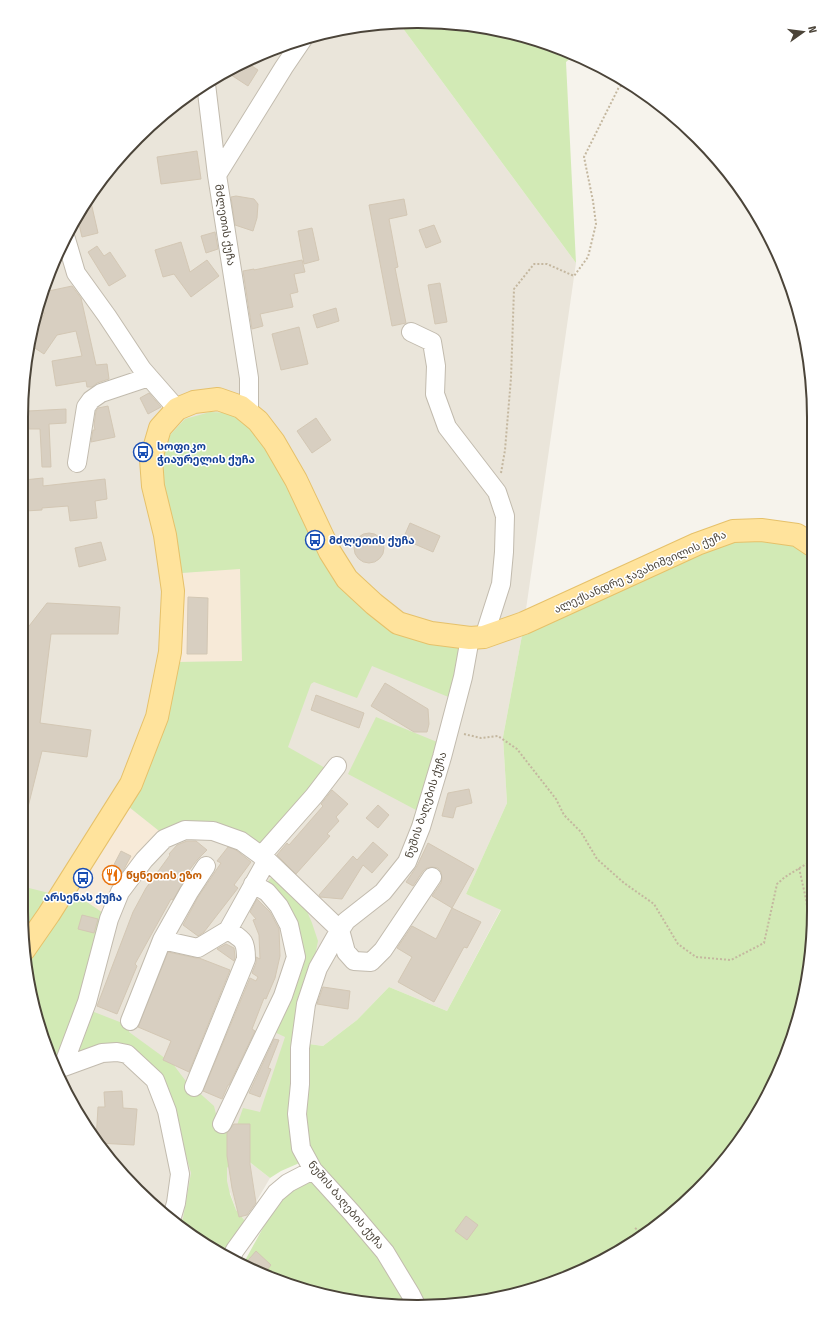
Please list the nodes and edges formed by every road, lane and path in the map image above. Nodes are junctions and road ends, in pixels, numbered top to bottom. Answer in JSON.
{"nodes":[{"id":1,"x":297,"y":47,"type":"edge"},
{"id":2,"x":621,"y":86,"type":"edge"},
{"id":3,"x":207,"y":90,"type":"edge"},
{"id":4,"x":217,"y":176,"type":"junction"},
{"id":5,"x":68,"y":246,"type":"edge"},
{"id":6,"x":411,"y":332,"type":"dead end"},
{"id":7,"x":149,"y":377,"type":"junction"},
{"id":8,"x":177,"y":409,"type":"junction"},
{"id":9,"x":249,"y":413,"type":"junction"},
{"id":10,"x":77,"y":463,"type":"dead end"},
{"id":11,"x":497,"y":492,"type":"junction"},
{"id":12,"x":807,"y":539,"type":"edge"},
{"id":13,"x":477,"y":638,"type":"junction"},
{"id":14,"x":449,"y":731,"type":"junction"},
{"id":15,"x":337,"y":766,"type":"dead end"},
{"id":16,"x":264,"y":858,"type":"junction"},
{"id":17,"x":807,"y":863,"type":"edge"},
{"id":18,"x":206,"y":866,"type":"dead end"},
{"id":19,"x":799,"y":868,"type":"junction"},
{"id":20,"x":432,"y":877,"type":"dead end"},
{"id":21,"x":253,"y":884,"type":"junction"},
{"id":22,"x":807,"y":906,"type":"edge"},
{"id":23,"x":228,"y":930,"type":"junction"},
{"id":24,"x":340,"y":930,"type":"junction"},
{"id":25,"x":162,"y":940,"type":"junction"},
{"id":26,"x":29,"y":942,"type":"edge"},
{"id":27,"x":130,"y":1021,"type":"dead end"},
{"id":28,"x":62,"y":1068,"type":"edge"},
{"id":29,"x":194,"y":1087,"type":"dead end"},
{"id":30,"x":222,"y":1124,"type":"dead end"},
{"id":31,"x":313,"y":1170,"type":"junction"},
{"id":32,"x":173,"y":1214,"type":"edge"},
{"id":33,"x":634,"y":1228,"type":"dead end"},
{"id":34,"x":639,"y":1231,"type":"edge"},
{"id":35,"x":234,"y":1254,"type":"edge"},
{"id":36,"x":413,"y":1300,"type":"edge"}],
"edges":[{"from":1,"to":4,"type":"street"},
{"from":2,"to":11,"type":"path"},
{"from":3,"to":4,"type":"street","name":"მძლეთის ქუჩა"},
{"from":4,"to":9,"type":"street","name":"მძლეთის ქუჩა"},
{"from":5,"to":7,"type":"street"},
{"from":6,"to":11,"type":"street","name":"ნუშის ბაღების ქუჩა"},
{"from":7,"to":8,"type":"street"},
{"from":7,"to":10,"type":"street"},
{"from":8,"to":9,"type":"main road"},
{"from":8,"to":26,"type":"main road"},
{"from":9,"to":13,"type":"main road"},
{"from":11,"to":13,"type":"street","name":"ნუშის ბაღების ქუჩა"},
{"from":12,"to":13,"type":"main road","name":"ალექსანდრე ჯავახიშვილის ქუჩა"},
{"from":13,"to":14,"type":"street","name":"ნუშის ბაღების ქუჩა"},
{"from":14,"to":19,"type":"path"},
{"from":14,"to":24,"type":"street","name":"ნუშის ბაღების ქუჩა"},
{"from":15,"to":16,"type":"street"},
{"from":16,"to":21,"type":"street"},
{"from":16,"to":24,"type":"street"},
{"from":16,"to":28,"type":"street"},
{"from":17,"to":19,"type":"path"},
{"from":18,"to":25,"type":"street"},
{"from":19,"to":22,"type":"path"},
{"from":20,"to":24,"type":"street"},
{"from":21,"to":23,"type":"street"},
{"from":21,"to":30,"type":"street"},
{"from":23,"to":25,"type":"street"},
{"from":23,"to":29,"type":"street"},
{"from":24,"to":31,"type":"street","name":"ნუშის ბაღების ქუჩა"},
{"from":25,"to":27,"type":"street"},
{"from":28,"to":32,"type":"street"},
{"from":31,"to":35,"type":"street"},
{"from":31,"to":36,"type":"street","name":"ნუშის ბაღების ქუჩა"},
{"from":33,"to":34,"type":"path"}]}
